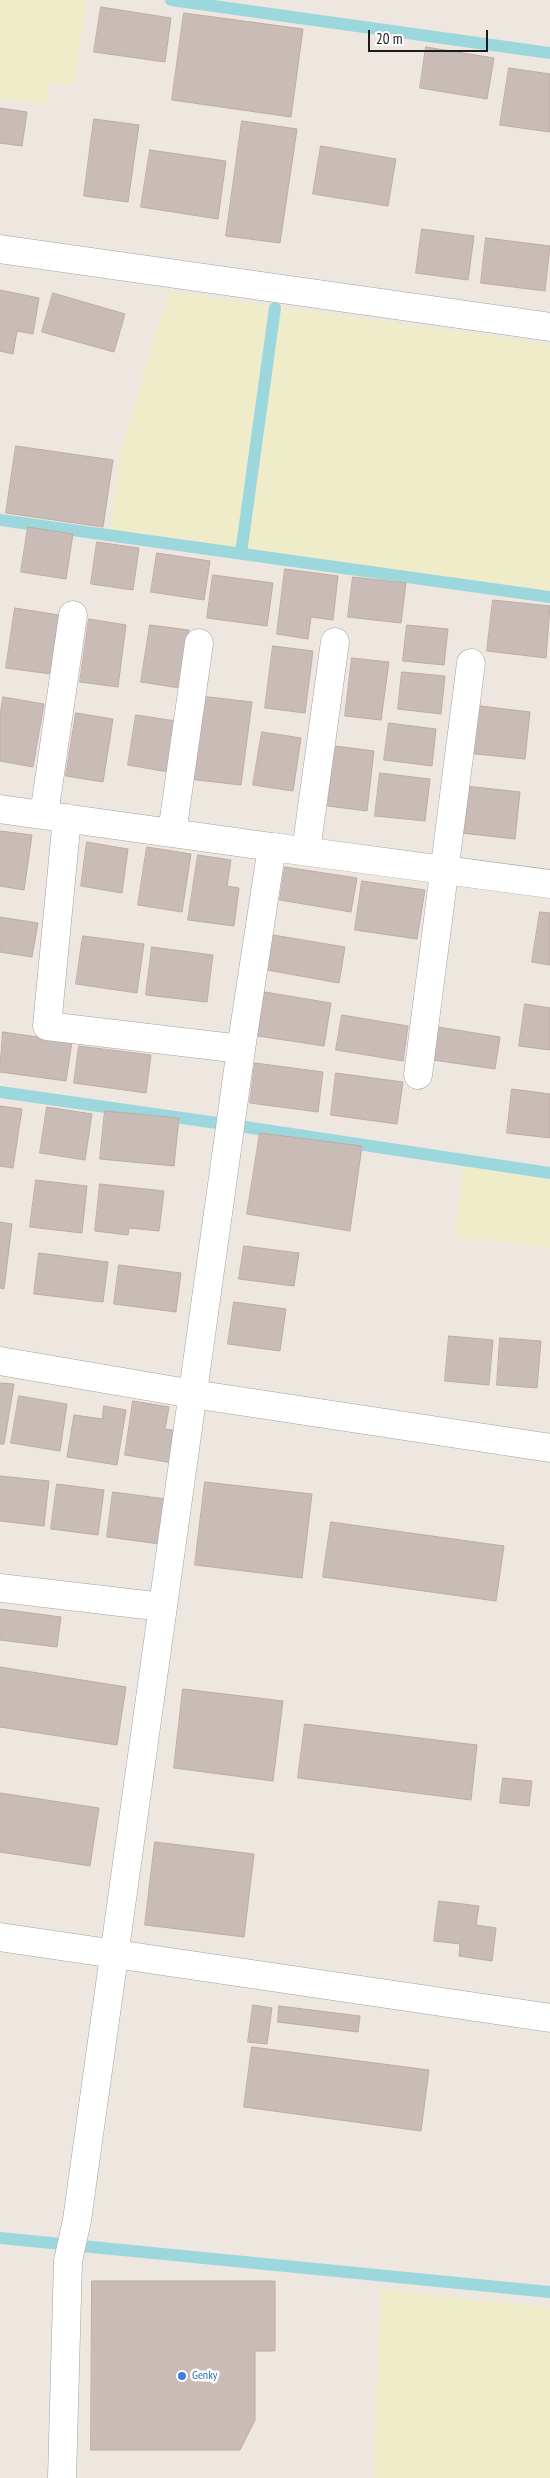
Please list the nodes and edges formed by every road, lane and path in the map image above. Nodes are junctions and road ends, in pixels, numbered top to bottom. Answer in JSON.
{"nodes":[{"id":1,"x":0,"y":249,"type":"edge"},
{"id":2,"x":550,"y":327,"type":"edge"},
{"id":3,"x":73,"y":615,"type":"dead end"},
{"id":4,"x":335,"y":642,"type":"dead end"},
{"id":5,"x":199,"y":643,"type":"dead end"},
{"id":6,"x":472,"y":663,"type":"dead end"},
{"id":7,"x":0,"y":809,"type":"edge"},
{"id":8,"x":56,"y":817,"type":"junction"},
{"id":9,"x":172,"y":833,"type":"junction"},
{"id":10,"x":272,"y":847,"type":"junction"},
{"id":11,"x":306,"y":851,"type":"junction"},
{"id":12,"x":446,"y":870,"type":"junction"},
{"id":13,"x":550,"y":884,"type":"edge"},
{"id":14,"x":241,"y":1049,"type":"junction"},
{"id":15,"x":418,"y":1075,"type":"dead end"},
{"id":16,"x":0,"y":1361,"type":"edge"},
{"id":17,"x":193,"y":1394,"type":"junction"},
{"id":18,"x":550,"y":1448,"type":"edge"},
{"id":19,"x":0,"y":1588,"type":"edge"},
{"id":20,"x":163,"y":1608,"type":"junction"},
{"id":21,"x":0,"y":1937,"type":"edge"},
{"id":22,"x":114,"y":1955,"type":"junction"},
{"id":23,"x":550,"y":2018,"type":"edge"},
{"id":24,"x":62,"y":2478,"type":"edge"}],
"edges":[{"from":1,"to":2,"type":"street"},
{"from":3,"to":8,"type":"street"},
{"from":4,"to":11,"type":"street"},
{"from":5,"to":9,"type":"street"},
{"from":6,"to":12,"type":"street"},
{"from":7,"to":8,"type":"street"},
{"from":8,"to":9,"type":"street"},
{"from":8,"to":14,"type":"street"},
{"from":9,"to":10,"type":"street"},
{"from":10,"to":11,"type":"street"},
{"from":10,"to":14,"type":"street"},
{"from":11,"to":12,"type":"street"},
{"from":12,"to":13,"type":"street"},
{"from":12,"to":15,"type":"street"},
{"from":14,"to":17,"type":"street"},
{"from":16,"to":17,"type":"street"},
{"from":17,"to":18,"type":"street"},
{"from":17,"to":20,"type":"street"},
{"from":19,"to":20,"type":"street"},
{"from":20,"to":22,"type":"street"},
{"from":21,"to":22,"type":"street"},
{"from":22,"to":23,"type":"street"},
{"from":22,"to":24,"type":"street"}]}
